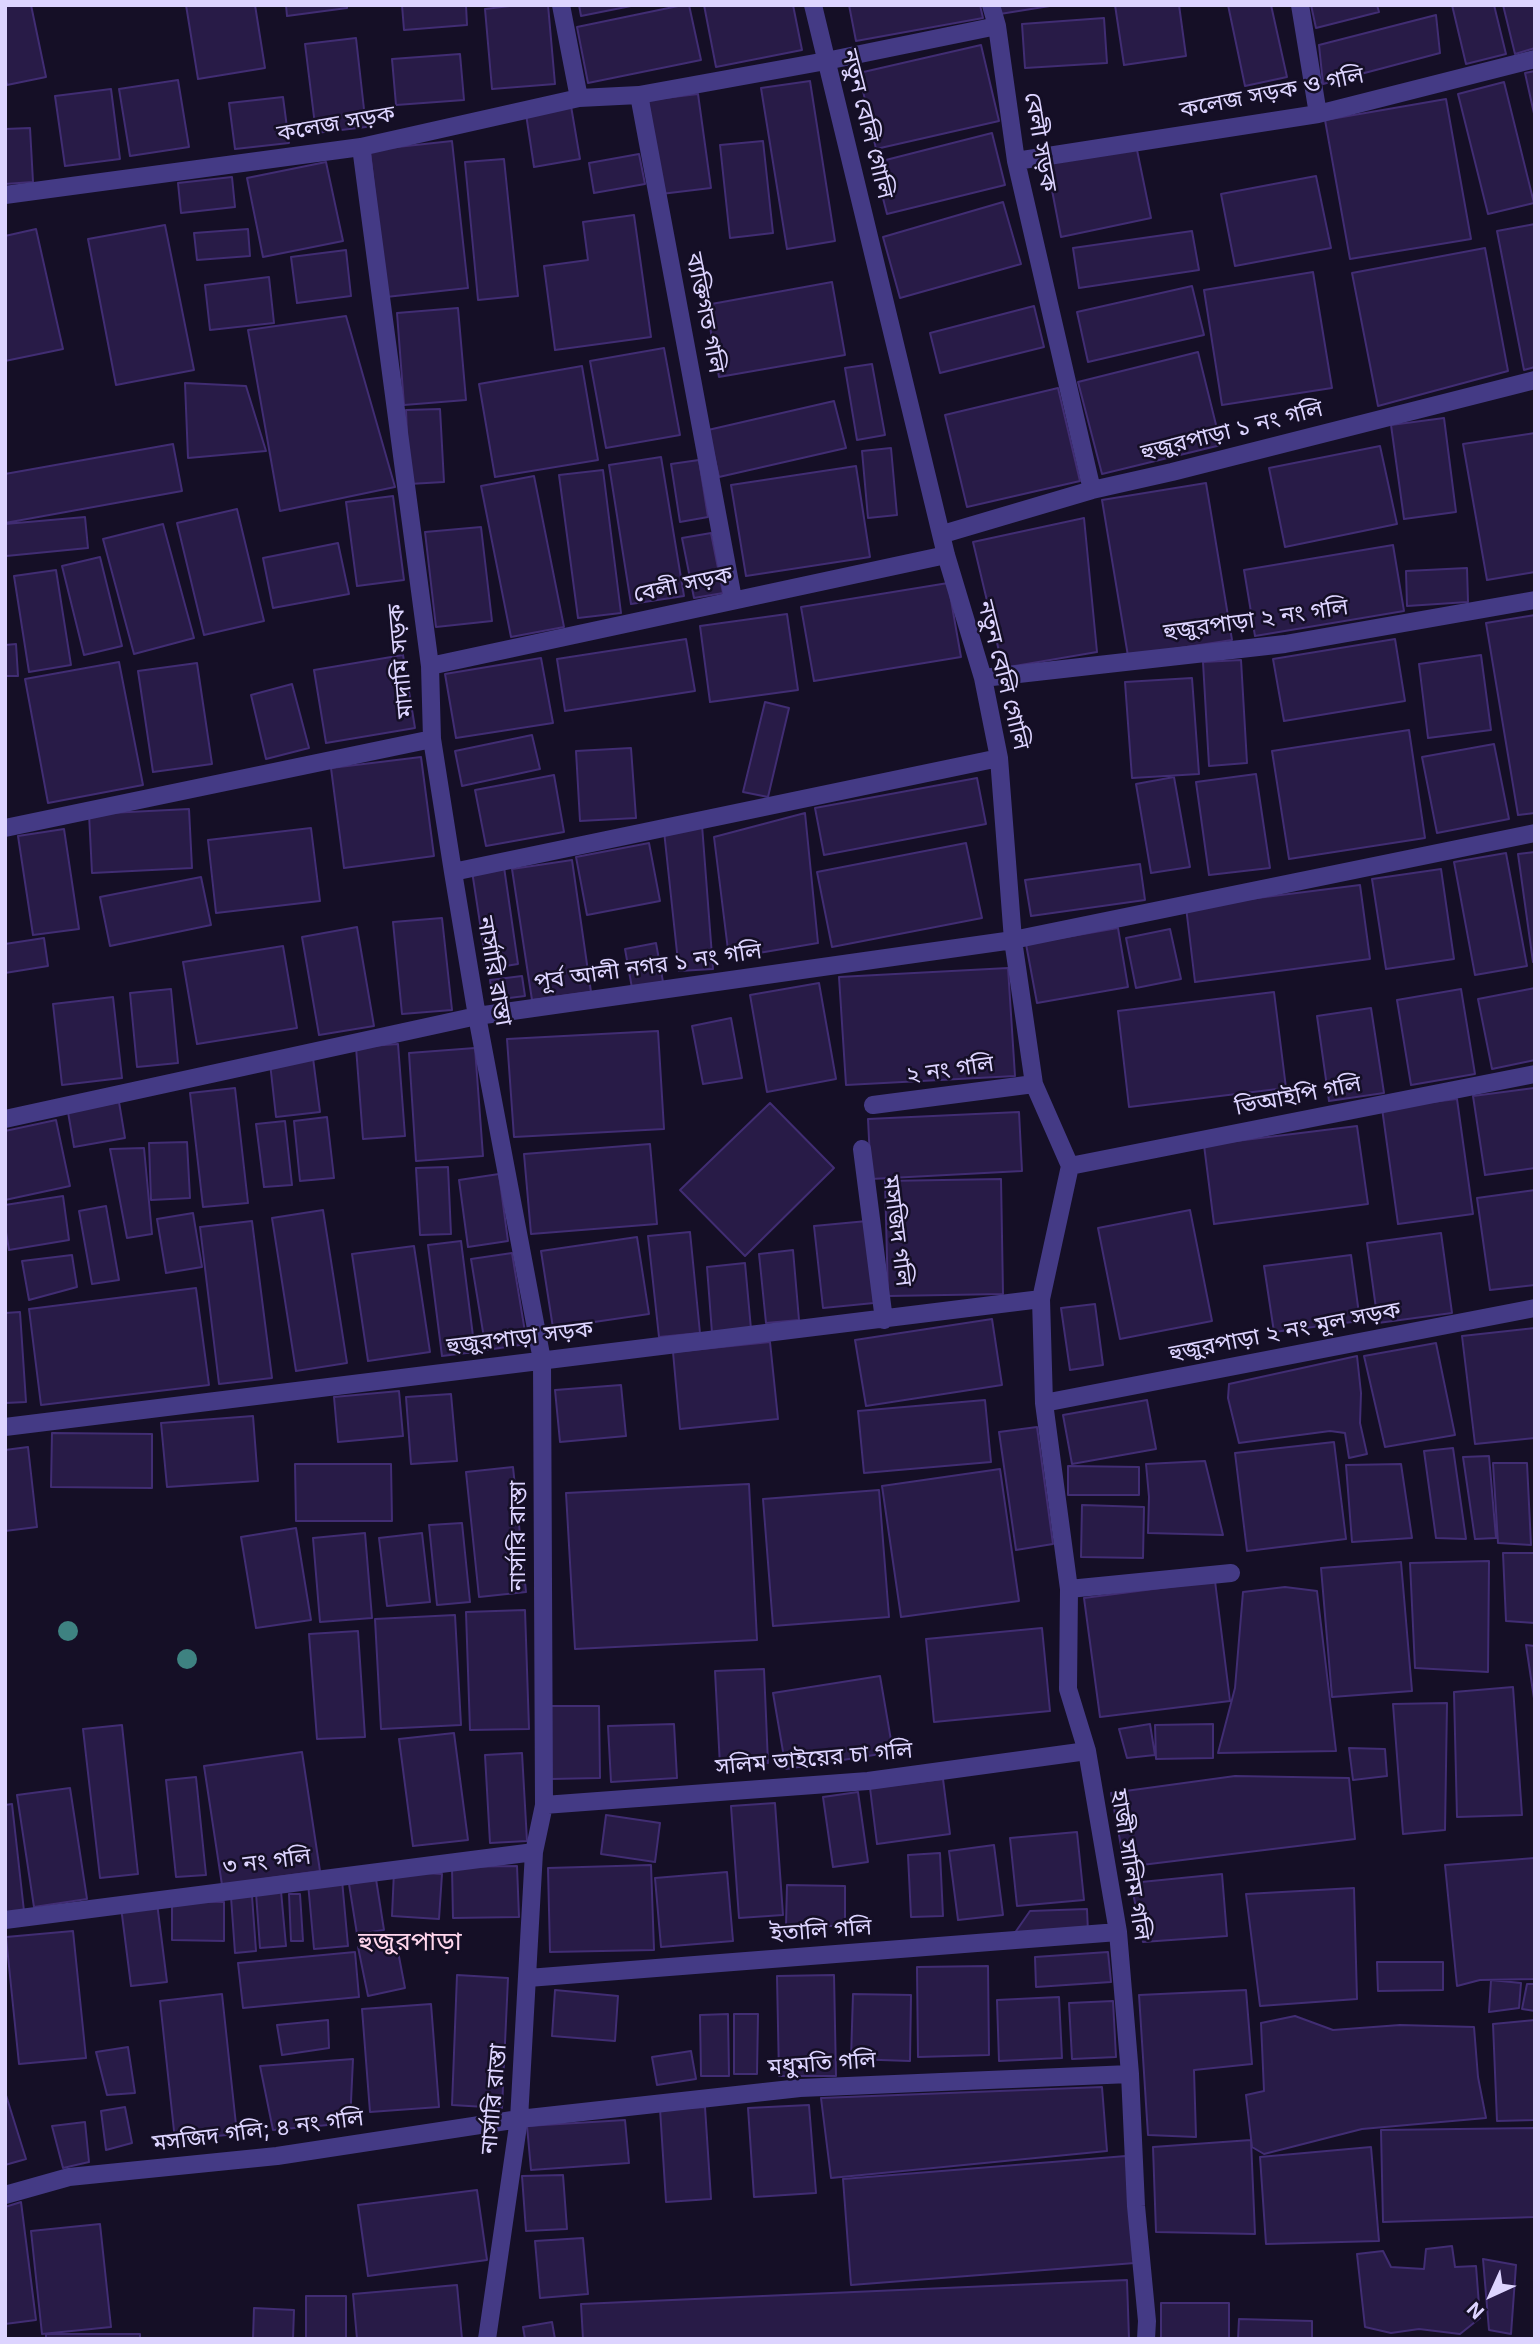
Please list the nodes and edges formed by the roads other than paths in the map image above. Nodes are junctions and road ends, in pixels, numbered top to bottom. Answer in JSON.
{"nodes":[{"id":1,"x":561,"y":5,"type":"edge"},
{"id":2,"x":813,"y":5,"type":"edge"},
{"id":3,"x":991,"y":5,"type":"edge"},
{"id":4,"x":1300,"y":5,"type":"edge"},
{"id":5,"x":997,"y":26,"type":"junction"},
{"id":6,"x":1535,"y":59,"type":"edge"},
{"id":7,"x":826,"y":61,"type":"junction"},
{"id":8,"x":639,"y":95,"type":"junction"},
{"id":9,"x":579,"y":98,"type":"junction"},
{"id":10,"x":1318,"y":114,"type":"junction"},
{"id":11,"x":361,"y":147,"type":"junction"},
{"id":12,"x":1016,"y":161,"type":"junction"},
{"id":13,"x":5,"y":195,"type":"edge"},
{"id":14,"x":1535,"y":380,"type":"edge"},
{"id":15,"x":1092,"y":490,"type":"junction"},
{"id":16,"x":943,"y":534,"type":"junction"},
{"id":17,"x":946,"y":555,"type":"junction"},
{"id":18,"x":733,"y":599,"type":"junction"},
{"id":19,"x":1535,"y":600,"type":"edge"},
{"id":20,"x":430,"y":666,"type":"junction"},
{"id":21,"x":983,"y":678,"type":"junction"},
{"id":22,"x":432,"y":739,"type":"junction"},
{"id":23,"x":999,"y":758,"type":"junction"},
{"id":24,"x":5,"y":828,"type":"edge"},
{"id":25,"x":1535,"y":832,"type":"edge"},
{"id":26,"x":453,"y":872,"type":"junction"},
{"id":27,"x":1013,"y":940,"type":"junction"},
{"id":28,"x":477,"y":1016,"type":"junction"},
{"id":29,"x":1535,"y":1074,"type":"edge"},
{"id":30,"x":1034,"y":1084,"type":"junction"},
{"id":31,"x":873,"y":1105,"type":"dead end"},
{"id":32,"x":5,"y":1119,"type":"edge"},
{"id":33,"x":862,"y":1149,"type":"dead end"},
{"id":34,"x":1070,"y":1166,"type":"junction"},
{"id":35,"x":1041,"y":1299,"type":"junction"},
{"id":36,"x":1535,"y":1308,"type":"edge"},
{"id":37,"x":884,"y":1320,"type":"junction"},
{"id":38,"x":542,"y":1360,"type":"junction"},
{"id":39,"x":1044,"y":1403,"type":"junction"},
{"id":40,"x":5,"y":1427,"type":"edge"},
{"id":41,"x":1231,"y":1573,"type":"dead end"},
{"id":42,"x":1069,"y":1589,"type":"junction"},
{"id":43,"x":1087,"y":1751,"type":"junction"},
{"id":44,"x":544,"y":1805,"type":"junction"},
{"id":45,"x":534,"y":1852,"type":"junction"},
{"id":46,"x":5,"y":1920,"type":"edge"},
{"id":47,"x":1118,"y":1932,"type":"junction"},
{"id":48,"x":528,"y":1978,"type":"junction"},
{"id":49,"x":1130,"y":2074,"type":"junction"},
{"id":50,"x":519,"y":2119,"type":"junction"},
{"id":51,"x":5,"y":2195,"type":"edge"},
{"id":52,"x":487,"y":2339,"type":"edge"},
{"id":53,"x":1146,"y":2339,"type":"edge"}],
"edges":[{"from":1,"to":9,"type":"street"},
{"from":2,"to":7,"type":"street","name":"নতুন বেলি গোলি"},
{"from":3,"to":5,"type":"street","name":"বেলী সড়ক"},
{"from":4,"to":10,"type":"street"},
{"from":5,"to":7,"type":"street"},
{"from":5,"to":12,"type":"street","name":"বেলী সড়ক"},
{"from":6,"to":10,"type":"street","name":"কলেজ সড়ক ও গলি"},
{"from":7,"to":8,"type":"street"},
{"from":7,"to":16,"type":"street","name":"নতুন বেলি গোলি"},
{"from":8,"to":9,"type":"street"},
{"from":8,"to":18,"type":"street","name":"ব্যক্তিগত গলি"},
{"from":9,"to":11,"type":"street","name":"কলেজ সড়ক"},
{"from":10,"to":12,"type":"street","name":"কলেজ সড়ক ও গলি"},
{"from":11,"to":13,"type":"street","name":"কলেজ সড়ক"},
{"from":11,"to":20,"type":"street","name":"মাদামি সড়ক"},
{"from":12,"to":15,"type":"street","name":"বেলী সড়ক"},
{"from":14,"to":15,"type":"street","name":"হুজুরপাড়া ১ নং গলি"},
{"from":15,"to":16,"type":"street","name":"হুজুরপাড়া ১ নং গলি"},
{"from":16,"to":17,"type":"street","name":"নতুন বেলি গোলি"},
{"from":17,"to":18,"type":"street","name":"বেলী সড়ক"},
{"from":17,"to":21,"type":"street","name":"নতুন বেলি গোলি"},
{"from":18,"to":20,"type":"street","name":"বেলী সড়ক"},
{"from":19,"to":21,"type":"street","name":"হুজুরপাড়া ২ নং গলি"},
{"from":20,"to":22,"type":"street","name":"মাদামি সড়ক"},
{"from":21,"to":23,"type":"street","name":"নতুন বেলি গোলি"},
{"from":22,"to":24,"type":"street","name":"মাদামি সড়ক"},
{"from":22,"to":26,"type":"street","name":"নার্সারি রাস্তা"},
{"from":23,"to":26,"type":"street"},
{"from":23,"to":27,"type":"street","name":"নতুন বেলি গোলি"},
{"from":25,"to":27,"type":"street"},
{"from":26,"to":28,"type":"street","name":"নার্সারি রাস্তা"},
{"from":27,"to":28,"type":"street","name":"পূর্ব আলী নগর ১ নং গলি"},
{"from":27,"to":30,"type":"street","name":"নতুন বেলি গোলি"},
{"from":28,"to":32,"type":"street","name":"পূর্ব আলী নগর ১ নং গলি"},
{"from":28,"to":38,"type":"street","name":"নার্সারি রাস্তা"},
{"from":29,"to":34,"type":"street","name":"ভিআইপি গলি"},
{"from":30,"to":31,"type":"street","name":"২ নং গলি"},
{"from":30,"to":34,"type":"street","name":"নতুন বেলি গোলি"},
{"from":33,"to":37,"type":"street","name":"মসজিদ গলি"},
{"from":34,"to":35,"type":"street"},
{"from":35,"to":37,"type":"street","name":"হুজুরপাড়া সড়ক"},
{"from":35,"to":39,"type":"street"},
{"from":36,"to":39,"type":"street","name":"হুজুরপাড়া ২ নং মূল সড়ক"},
{"from":37,"to":38,"type":"street","name":"হুজুরপাড়া সড়ক"},
{"from":38,"to":40,"type":"street","name":"হুজুরপাড়া সড়ক"},
{"from":38,"to":44,"type":"street","name":"নার্সারি রাস্তা"},
{"from":39,"to":42,"type":"street","name":"হাজী সালিম গলি"},
{"from":41,"to":42,"type":"street"},
{"from":42,"to":43,"type":"street","name":"হাজী সালিম গলি"},
{"from":43,"to":44,"type":"street","name":"সলিম ভাইয়ের চা গলি"},
{"from":43,"to":47,"type":"street","name":"হাজী সালিম গলি"},
{"from":44,"to":45,"type":"street","name":"নার্সারি রাস্তা"},
{"from":45,"to":46,"type":"street","name":"৩ নং গলি"},
{"from":45,"to":48,"type":"street","name":"নার্সারি রাস্তা"},
{"from":47,"to":48,"type":"street","name":"ইতালি গলি"},
{"from":47,"to":49,"type":"street","name":"হাজী সালিম গলি"},
{"from":48,"to":50,"type":"street","name":"নার্সারি রাস্তা"},
{"from":49,"to":50,"type":"street","name":"মধুমতি গলি"},
{"from":49,"to":53,"type":"street","name":"হাজী সালিম গলি"},
{"from":50,"to":51,"type":"street","name":"মসজিদ গলি; ৪ নং গলি"},
{"from":50,"to":52,"type":"street","name":"নার্সারি রাস্তা"}]}
